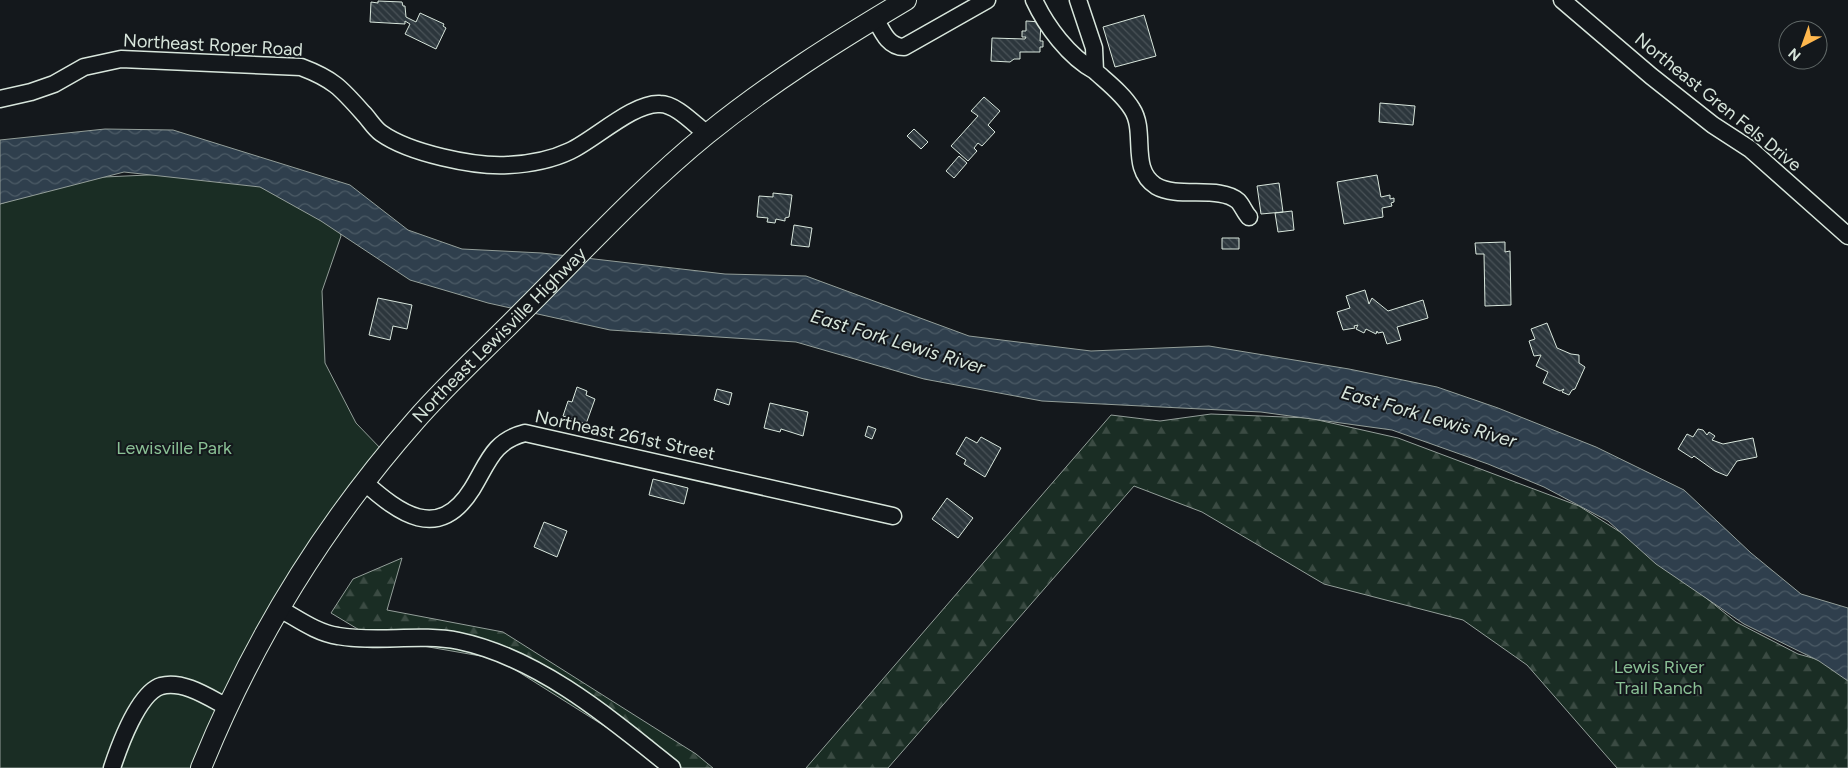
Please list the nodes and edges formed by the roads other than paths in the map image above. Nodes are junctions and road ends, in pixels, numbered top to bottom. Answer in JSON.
{"nodes":[{"id":1,"x":906,"y":0,"type":"edge"},
{"id":2,"x":988,"y":0,"type":"edge"},
{"id":3,"x":1034,"y":0,"type":"edge"},
{"id":4,"x":1078,"y":0,"type":"edge"},
{"id":5,"x":1562,"y":0,"type":"edge"},
{"id":6,"x":875,"y":18,"type":"junction"},
{"id":7,"x":1095,"y":71,"type":"junction"},
{"id":8,"x":0,"y":99,"type":"edge"},
{"id":9,"x":707,"y":134,"type":"junction"},
{"id":10,"x":1249,"y":217,"type":"dead end"},
{"id":11,"x":1848,"y":236,"type":"edge"},
{"id":12,"x":364,"y":482,"type":"junction"},
{"id":13,"x":893,"y":516,"type":"dead end"},
{"id":14,"x":280,"y":609,"type":"junction"},
{"id":15,"x":227,"y":707,"type":"junction"},
{"id":16,"x":112,"y":768,"type":"edge"},
{"id":17,"x":201,"y":768,"type":"edge"},
{"id":18,"x":672,"y":768,"type":"edge"}],
"edges":[{"from":1,"to":6,"type":"main road","name":"Northeast Lewisville Highway"},
{"from":2,"to":6,"type":"street"},
{"from":3,"to":7,"type":"street"},
{"from":4,"to":7,"type":"street"},
{"from":5,"to":11,"type":"street","name":"Northeast Gren Fels Drive"},
{"from":6,"to":9,"type":"main road","name":"Northeast Lewisville Highway"},
{"from":7,"to":10,"type":"street"},
{"from":8,"to":9,"type":"street","name":"Northeast Roper Road"},
{"from":9,"to":12,"type":"main road","name":"Northeast Lewisville Highway"},
{"from":12,"to":13,"type":"street","name":"Northeast 261st Street"},
{"from":12,"to":14,"type":"main road","name":"Northeast Lewisville Highway"},
{"from":14,"to":15,"type":"main road","name":"Northeast Lewisville Highway"},
{"from":14,"to":18,"type":"street"},
{"from":15,"to":16,"type":"street"},
{"from":15,"to":17,"type":"main road","name":"Northeast Lewisville Highway"}]}
